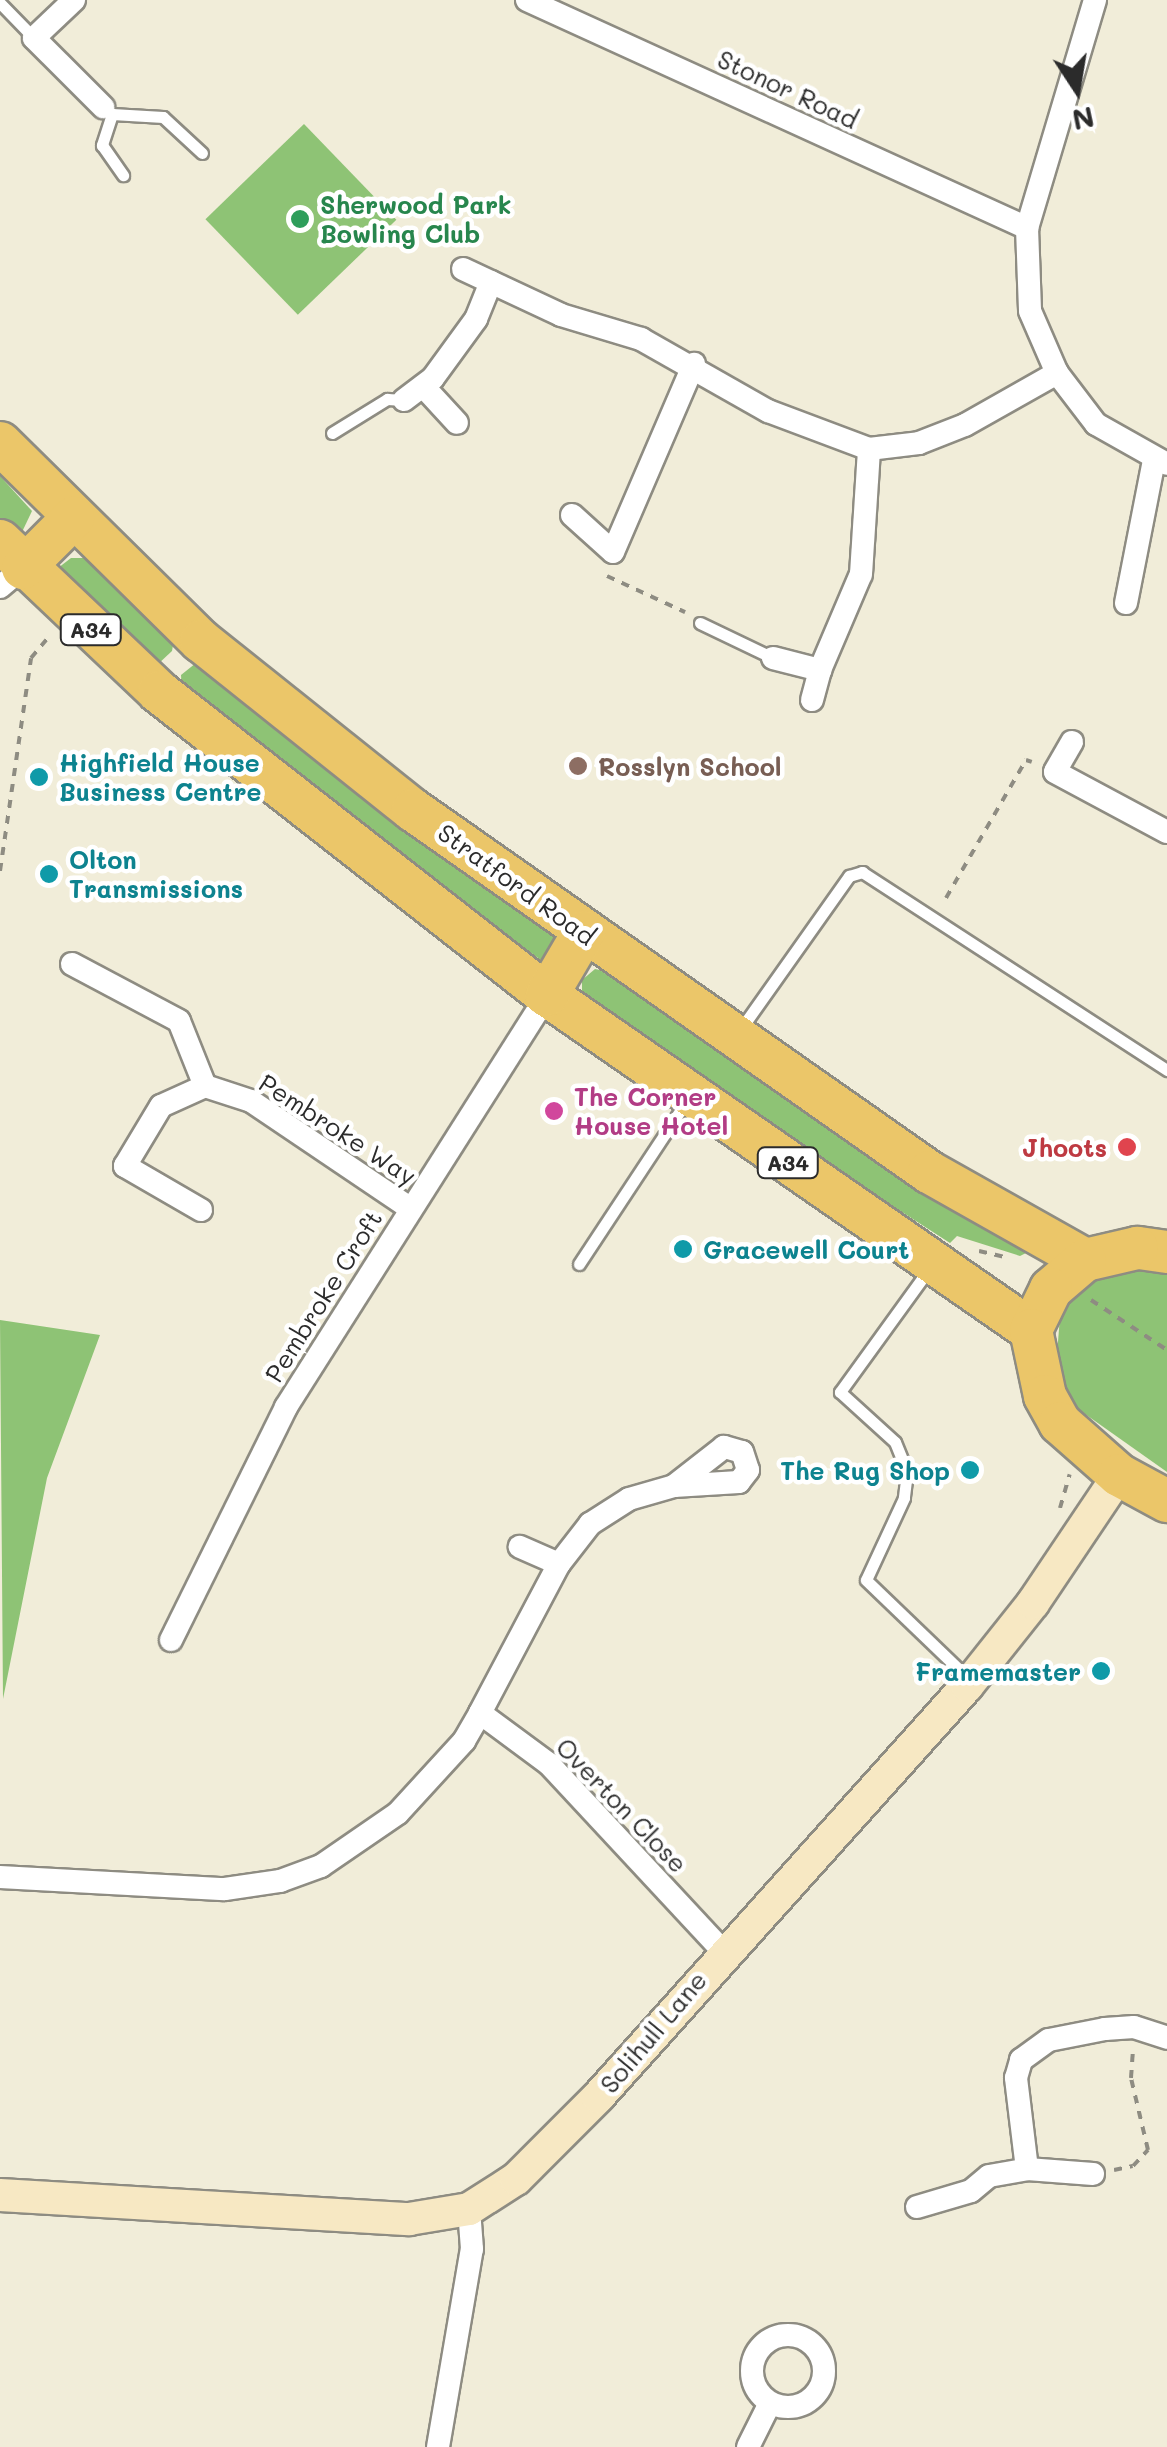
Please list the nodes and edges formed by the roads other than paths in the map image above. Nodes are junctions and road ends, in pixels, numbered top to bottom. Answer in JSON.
{"nodes":[{"id":1,"x":74,"y":0,"type":"edge"},
{"id":2,"x":527,"y":0,"type":"edge"},
{"id":3,"x":1095,"y":0,"type":"edge"},
{"id":4,"x":0,"y":4,"type":"edge"},
{"id":5,"x":34,"y":38,"type":"junction"},
{"id":6,"x":107,"y":110,"type":"junction"},
{"id":7,"x":202,"y":152,"type":"dead end"},
{"id":8,"x":123,"y":175,"type":"dead end"},
{"id":9,"x":1026,"y":228,"type":"junction"},
{"id":10,"x":463,"y":269,"type":"dead end"},
{"id":11,"x":491,"y":282,"type":"junction"},
{"id":12,"x":694,"y":364,"type":"junction"},
{"id":13,"x":1057,"y":373,"type":"junction"},
{"id":14,"x":413,"y":393,"type":"junction"},
{"id":15,"x":457,"y":422,"type":"dead end"},
{"id":16,"x":332,"y":433,"type":"dead end"},
{"id":17,"x":0,"y":443,"type":"edge"},
{"id":18,"x":869,"y":449,"type":"junction"},
{"id":19,"x":1161,"y":462,"type":"edge"},
{"id":20,"x":572,"y":515,"type":"dead end"},
{"id":21,"x":73,"y":518,"type":"junction"},
{"id":22,"x":613,"y":552,"type":"junction"},
{"id":23,"x":8,"y":566,"type":"edge"},
{"id":24,"x":604,"y":575,"type":"road end"},
{"id":25,"x":1126,"y":604,"type":"dead end"},
{"id":26,"x":700,"y":623,"type":"road end"},
{"id":27,"x":201,"y":641,"type":"junction"},
{"id":28,"x":774,"y":658,"type":"joint"},
{"id":29,"x":820,"y":670,"type":"junction"},
{"id":30,"x":159,"y":692,"type":"junction"},
{"id":31,"x":812,"y":700,"type":"dead end"},
{"id":32,"x":1072,"y":742,"type":"dead end"},
{"id":33,"x":1167,"y":832,"type":"edge"},
{"id":34,"x":584,"y":932,"type":"junction"},
{"id":35,"x":72,"y":964,"type":"dead end"},
{"id":36,"x":547,"y":995,"type":"junction"},
{"id":37,"x":734,"y":1037,"type":"junction"},
{"id":38,"x":1167,"y":1070,"type":"edge"},
{"id":39,"x":205,"y":1086,"type":"junction"},
{"id":40,"x":690,"y":1094,"type":"junction"},
{"id":41,"x":411,"y":1208,"type":"junction"},
{"id":42,"x":201,"y":1210,"type":"dead end"},
{"id":43,"x":1167,"y":1252,"type":"edge"},
{"id":44,"x":935,"y":1260,"type":"junction"},
{"id":45,"x":579,"y":1264,"type":"dead end"},
{"id":46,"x":1072,"y":1270,"type":"junction"},
{"id":47,"x":1031,"y":1330,"type":"junction"},
{"id":48,"x":1119,"y":1476,"type":"junction"},
{"id":49,"x":674,"y":1486,"type":"dead end"},
{"id":50,"x":1167,"y":1501,"type":"edge"},
{"id":51,"x":520,"y":1546,"type":"dead end"},
{"id":52,"x":558,"y":1564,"type":"junction"},
{"id":53,"x":171,"y":1640,"type":"dead end"},
{"id":54,"x":971,"y":1680,"type":"junction"},
{"id":55,"x":480,"y":1713,"type":"junction"},
{"id":56,"x":0,"y":1878,"type":"edge"},
{"id":57,"x":722,"y":1951,"type":"junction"},
{"id":58,"x":1167,"y":2038,"type":"edge"},
{"id":59,"x":1027,"y":2169,"type":"junction"},
{"id":60,"x":1093,"y":2174,"type":"road end"},
{"id":61,"x":0,"y":2195,"type":"edge"},
{"id":62,"x":917,"y":2207,"type":"dead end"},
{"id":63,"x":469,"y":2209,"type":"junction"},
{"id":64,"x":770,"y":2403,"type":"dead end"},
{"id":65,"x":438,"y":2447,"type":"edge"},
{"id":66,"x":748,"y":2447,"type":"edge"}],
"edges":[{"from":1,"to":5,"type":"street"},
{"from":2,"to":9,"type":"street","name":"Stonor Road"},
{"from":3,"to":9,"type":"street"},
{"from":4,"to":5,"type":"lane"},
{"from":5,"to":6,"type":"street"},
{"from":6,"to":7,"type":"lane"},
{"from":6,"to":8,"type":"lane"},
{"from":9,"to":13,"type":"street"},
{"from":10,"to":11,"type":"street"},
{"from":11,"to":12,"type":"street"},
{"from":11,"to":14,"type":"street"},
{"from":12,"to":18,"type":"street"},
{"from":12,"to":22,"type":"street"},
{"from":13,"to":18,"type":"street"},
{"from":13,"to":19,"type":"street"},
{"from":14,"to":15,"type":"street"},
{"from":14,"to":16,"type":"lane"},
{"from":17,"to":21,"type":"highway","name":"Stratford Road","number":"A34"},
{"from":18,"to":29,"type":"street"},
{"from":19,"to":25,"type":"street"},
{"from":20,"to":22,"type":"street"},
{"from":21,"to":23,"type":"highway"},
{"from":21,"to":27,"type":"highway","name":"Stratford Road","number":"A34"},
{"from":22,"to":24,"type":"street"},
{"from":23,"to":30,"type":"highway","number":"A34"},
{"from":26,"to":28,"type":"lane"},
{"from":27,"to":30,"type":"highway"},
{"from":27,"to":34,"type":"highway","name":"Stratford Road","number":"A34"},
{"from":28,"to":29,"type":"street"},
{"from":29,"to":31,"type":"street"},
{"from":30,"to":36,"type":"highway","number":"A34"},
{"from":32,"to":33,"type":"street"},
{"from":34,"to":36,"type":"highway"},
{"from":34,"to":37,"type":"highway","name":"Stratford Road","number":"A34"},
{"from":35,"to":39,"type":"street"},
{"from":36,"to":40,"type":"highway","number":"A34"},
{"from":36,"to":41,"type":"street","name":"Pembroke Croft"},
{"from":37,"to":38,"type":"lane"},
{"from":37,"to":46,"type":"highway","name":"Stratford Road","number":"A34"},
{"from":39,"to":41,"type":"street","name":"Pembroke Way"},
{"from":39,"to":42,"type":"street"},
{"from":40,"to":44,"type":"highway","number":"A34"},
{"from":40,"to":45,"type":"lane"},
{"from":41,"to":53,"type":"street","name":"Pembroke Croft"},
{"from":43,"to":46,"type":"highway"},
{"from":44,"to":47,"type":"highway","number":"A34"},
{"from":44,"to":54,"type":"lane"},
{"from":46,"to":47,"type":"highway"},
{"from":47,"to":48,"type":"highway"},
{"from":48,"to":50,"type":"highway"},
{"from":48,"to":54,"type":"main road","name":"Solihull Lane"},
{"from":49,"to":52,"type":"street"},
{"from":51,"to":52,"type":"street"},
{"from":52,"to":55,"type":"street"},
{"from":54,"to":57,"type":"main road","name":"Solihull Lane"},
{"from":55,"to":56,"type":"street"},
{"from":55,"to":57,"type":"street","name":"Overton Close"},
{"from":57,"to":63,"type":"main road","name":"Solihull Lane"},
{"from":58,"to":59,"type":"street"},
{"from":59,"to":60,"type":"street"},
{"from":59,"to":62,"type":"street"},
{"from":61,"to":63,"type":"main road","name":"Solihull Lane"},
{"from":63,"to":65,"type":"street"},
{"from":64,"to":66,"type":"street"}]}
